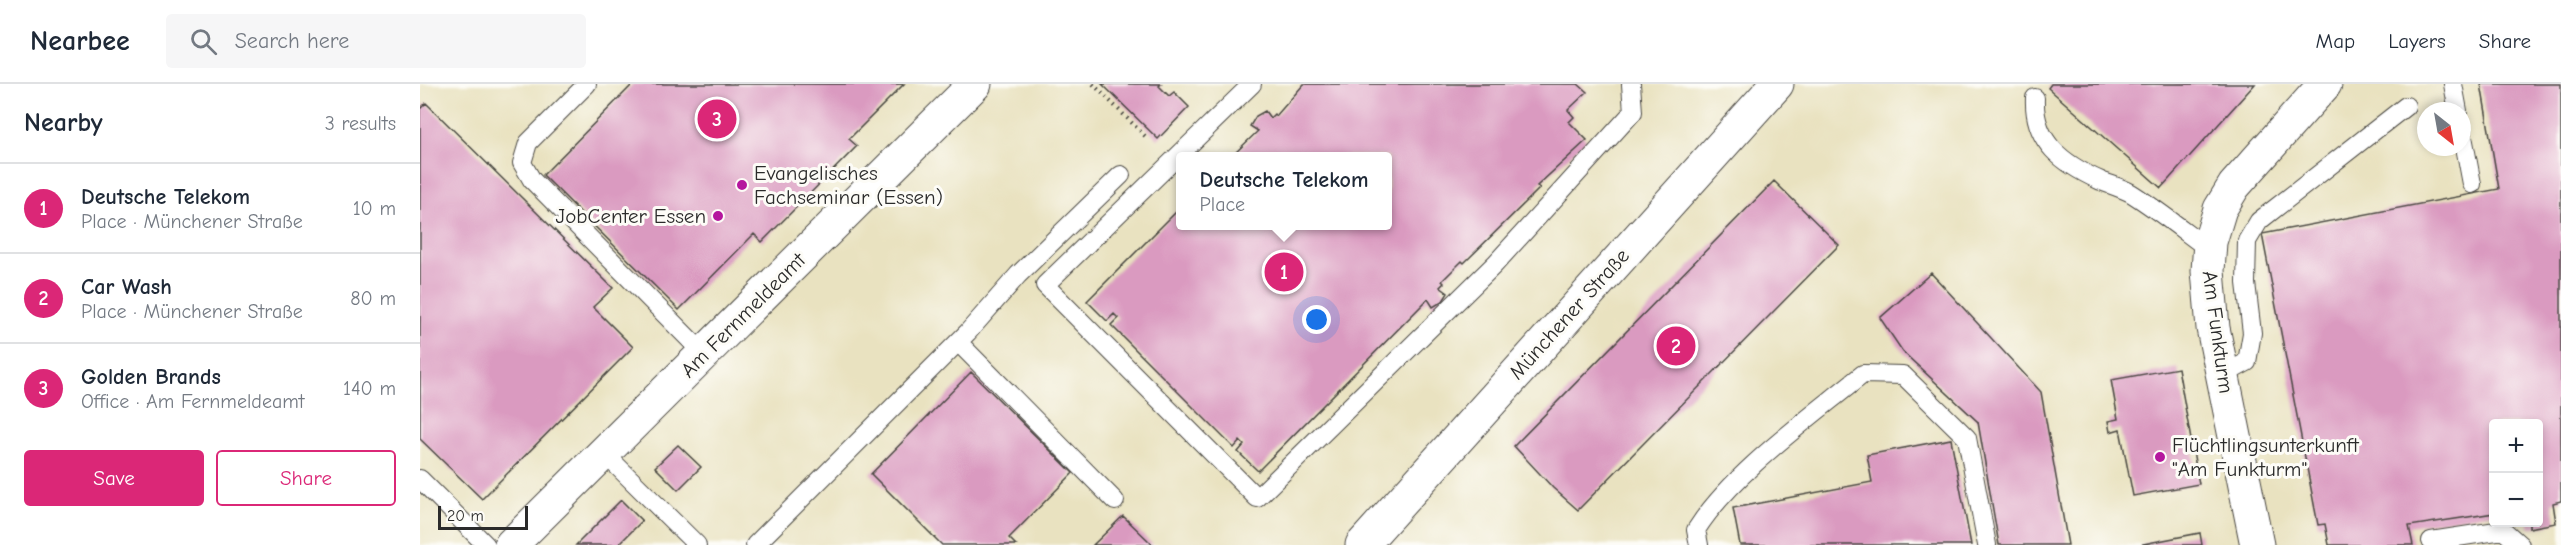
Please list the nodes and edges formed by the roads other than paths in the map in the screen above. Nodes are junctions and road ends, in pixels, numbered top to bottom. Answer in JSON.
{"nodes":[{"id":1,"x":587,"y":84,"type":"edge"},
{"id":2,"x":975,"y":84,"type":"edge"},
{"id":3,"x":1252,"y":84,"type":"edge"},
{"id":4,"x":1631,"y":84,"type":"edge"},
{"id":5,"x":1778,"y":84,"type":"edge"},
{"id":6,"x":2325,"y":84,"type":"edge"},
{"id":7,"x":2453,"y":84,"type":"edge"},
{"id":8,"x":2035,"y":98,"type":"dead end"},
{"id":9,"x":2456,"y":102,"type":"edge"},
{"id":10,"x":2406,"y":106,"type":"dead end"},
{"id":11,"x":1182,"y":152,"type":"edge"},
{"id":12,"x":2467,"y":156,"type":"edge"},
{"id":13,"x":1176,"y":158,"type":"edge"},
{"id":14,"x":1121,"y":175,"type":"dead end"},
{"id":15,"x":2472,"y":184,"type":"dead end"},
{"id":16,"x":2210,"y":250,"type":"junction"},
{"id":17,"x":958,"y":342,"type":"junction"},
{"id":18,"x":704,"y":354,"type":"junction"},
{"id":19,"x":2223,"y":375,"type":"junction"},
{"id":20,"x":605,"y":454,"type":"junction"},
{"id":21,"x":420,"y":479,"type":"edge"},
{"id":22,"x":1115,"y":501,"type":"dead end"},
{"id":23,"x":2431,"y":541,"type":"dead end"},
{"id":24,"x":486,"y":545,"type":"edge"},
{"id":25,"x":511,"y":545,"type":"edge"},
{"id":26,"x":697,"y":545,"type":"edge"},
{"id":27,"x":755,"y":545,"type":"edge"},
{"id":28,"x":1362,"y":545,"type":"edge"},
{"id":29,"x":1699,"y":545,"type":"edge"},
{"id":30,"x":1986,"y":545,"type":"edge"},
{"id":31,"x":2257,"y":545,"type":"edge"},
{"id":32,"x":2520,"y":545,"type":"edge"}],
"edges":[{"from":1,"to":18,"type":"lane"},
{"from":2,"to":18,"type":"street","name":"Am Fernmeldeamt"},
{"from":3,"to":11,"type":"lane"},
{"from":4,"to":13,"type":"lane"},
{"from":5,"to":28,"type":"street","name":"Münchener Straße"},
{"from":6,"to":16,"type":"street","name":"Am Funkturm"},
{"from":7,"to":9,"type":"lane"},
{"from":8,"to":16,"type":"lane"},
{"from":10,"to":19,"type":"lane"},
{"from":12,"to":15,"type":"lane"},
{"from":14,"to":17,"type":"lane"},
{"from":16,"to":19,"type":"street","name":"Am Funkturm"},
{"from":17,"to":22,"type":"lane"},
{"from":17,"to":27,"type":"lane"},
{"from":18,"to":20,"type":"street","name":"Am Fernmeldeamt"},
{"from":19,"to":31,"type":"street","name":"Am Funkturm"},
{"from":20,"to":25,"type":"street","name":"Am Fernmeldeamt"},
{"from":20,"to":26,"type":"lane"},
{"from":21,"to":24,"type":"lane"},
{"from":23,"to":32,"type":"lane"},
{"from":29,"to":30,"type":"lane"}]}
